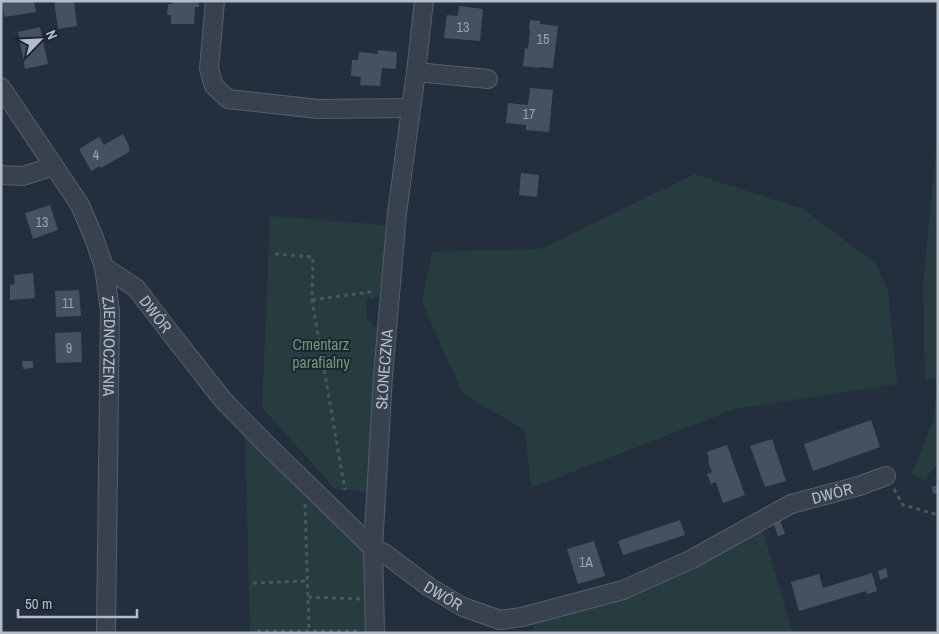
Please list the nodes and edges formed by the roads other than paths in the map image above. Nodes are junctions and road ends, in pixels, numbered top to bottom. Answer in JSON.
{"nodes":[{"id":1,"x":215,"y":1,"type":"edge"},
{"id":2,"x":424,"y":1,"type":"edge"},
{"id":3,"x":416,"y":72,"type":"junction"},
{"id":4,"x":488,"y":79,"type":"dead end"},
{"id":5,"x":1,"y":87,"type":"edge"},
{"id":6,"x":410,"y":108,"type":"junction"},
{"id":7,"x":54,"y":166,"type":"junction"},
{"id":8,"x":1,"y":175,"type":"edge"},
{"id":9,"x":104,"y":267,"type":"junction"},
{"id":10,"x":886,"y":476,"type":"road end"},
{"id":11,"x":373,"y":548,"type":"junction"},
{"id":12,"x":368,"y":632,"type":"edge"},
{"id":13,"x":106,"y":633,"type":"edge"}],
"edges":[{"from":1,"to":6,"type":"street"},
{"from":2,"to":3,"type":"street","name":"SŁONECZNA"},
{"from":3,"to":4,"type":"street"},
{"from":3,"to":6,"type":"street","name":"SŁONECZNA"},
{"from":5,"to":7,"type":"street","name":"ZJEDNOCZENIA"},
{"from":6,"to":11,"type":"street","name":"SŁONECZNA"},
{"from":7,"to":8,"type":"street"},
{"from":7,"to":9,"type":"street","name":"ZJEDNOCZENIA"},
{"from":9,"to":11,"type":"street","name":"DWÓR"},
{"from":9,"to":13,"type":"street","name":"ZJEDNOCZENIA"},
{"from":10,"to":11,"type":"street","name":"DWÓR"},
{"from":11,"to":12,"type":"street","name":"SŁONECZNA"}]}
